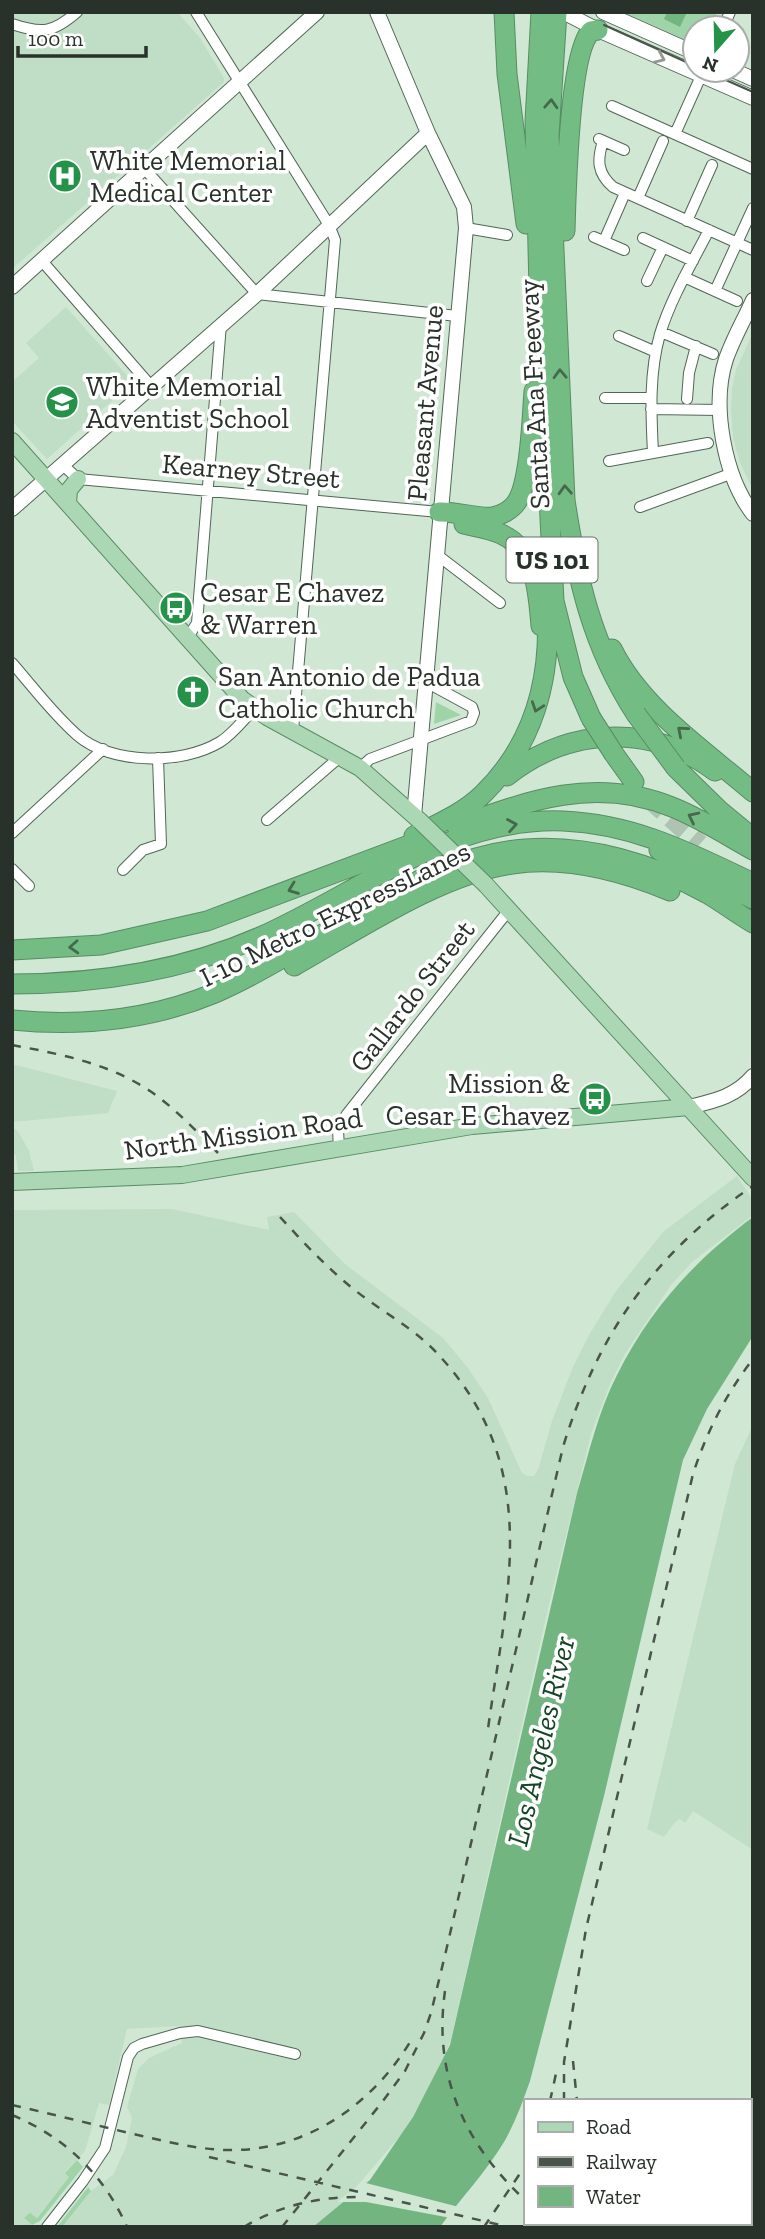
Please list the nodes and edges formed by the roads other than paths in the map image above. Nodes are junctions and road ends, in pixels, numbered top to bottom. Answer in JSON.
{"nodes":[{"id":1,"x":77,"y":12,"type":"edge"},
{"id":2,"x":196,"y":12,"type":"edge"},
{"id":3,"x":317,"y":12,"type":"edge"},
{"id":4,"x":377,"y":12,"type":"edge"},
{"id":5,"x":504,"y":12,"type":"edge"},
{"id":6,"x":551,"y":17,"type":"edge"},
{"id":7,"x":600,"y":21,"type":"edge"},
{"id":8,"x":12,"y":24,"type":"edge"},
{"id":9,"x":681,"y":48,"type":"edge"},
{"id":10,"x":681,"y":65,"type":"edge"},
{"id":11,"x":241,"y":82,"type":"junction"},
{"id":12,"x":697,"y":84,"type":"edge"},
{"id":13,"x":720,"y":84,"type":"edge"},
{"id":14,"x":753,"y":98,"type":"edge"},
{"id":15,"x":612,"y":106,"type":"dead end"},
{"id":16,"x":428,"y":133,"type":"junction"},
{"id":17,"x":675,"y":134,"type":"junction"},
{"id":18,"x":663,"y":141,"type":"dead end"},
{"id":19,"x":624,"y":150,"type":"dead end"},
{"id":20,"x":712,"y":165,"type":"dead end"},
{"id":21,"x":143,"y":167,"type":"junction"},
{"id":22,"x":753,"y":169,"type":"edge"},
{"id":23,"x":625,"y":193,"type":"junction"},
{"id":24,"x":638,"y":198,"type":"junction"},
{"id":25,"x":753,"y":208,"type":"edge"},
{"id":26,"x":687,"y":221,"type":"junction"},
{"id":27,"x":329,"y":225,"type":"junction"},
{"id":28,"x":466,"y":228,"type":"junction"},
{"id":29,"x":709,"y":230,"type":"junction"},
{"id":30,"x":507,"y":235,"type":"dead end"},
{"id":31,"x":643,"y":238,"type":"dead end"},
{"id":32,"x":737,"y":243,"type":"junction"},
{"id":33,"x":663,"y":247,"type":"junction"},
{"id":34,"x":624,"y":250,"type":"dead end"},
{"id":35,"x":753,"y":250,"type":"edge"},
{"id":36,"x":42,"y":261,"type":"junction"},
{"id":37,"x":693,"y":261,"type":"junction"},
{"id":38,"x":684,"y":277,"type":"junction"},
{"id":39,"x":647,"y":281,"type":"dead end"},
{"id":40,"x":12,"y":287,"type":"edge"},
{"id":41,"x":539,"y":290,"type":"junction"},
{"id":42,"x":715,"y":291,"type":"junction"},
{"id":43,"x":257,"y":294,"type":"junction"},
{"id":44,"x":753,"y":300,"type":"edge"},
{"id":45,"x":737,"y":301,"type":"dead end"},
{"id":46,"x":331,"y":303,"type":"junction"},
{"id":47,"x":457,"y":316,"type":"junction"},
{"id":48,"x":558,"y":319,"type":"junction"},
{"id":49,"x":221,"y":324,"type":"junction"},
{"id":50,"x":661,"y":332,"type":"junction"},
{"id":51,"x":619,"y":336,"type":"dead end"},
{"id":52,"x":696,"y":346,"type":"junction"},
{"id":53,"x":656,"y":352,"type":"junction"},
{"id":54,"x":713,"y":354,"type":"dead end"},
{"id":55,"x":542,"y":357,"type":"junction"},
{"id":56,"x":151,"y":386,"type":"junction"},
{"id":57,"x":542,"y":395,"type":"junction"},
{"id":58,"x":606,"y":398,"type":"dead end"},
{"id":59,"x":687,"y":399,"type":"dead end"},
{"id":60,"x":650,"y":403,"type":"junction"},
{"id":61,"x":720,"y":410,"type":"junction"},
{"id":62,"x":12,"y":441,"type":"edge"},
{"id":63,"x":708,"y":443,"type":"dead end"},
{"id":64,"x":653,"y":453,"type":"junction"},
{"id":65,"x":609,"y":461,"type":"dead end"},
{"id":66,"x":63,"y":465,"type":"junction"},
{"id":67,"x":733,"y":473,"type":"junction"},
{"id":68,"x":78,"y":478,"type":"junction"},
{"id":69,"x":47,"y":480,"type":"junction"},
{"id":70,"x":207,"y":489,"type":"junction"},
{"id":71,"x":312,"y":500,"type":"junction"},
{"id":72,"x":68,"y":503,"type":"junction"},
{"id":73,"x":640,"y":507,"type":"dead end"},
{"id":74,"x":12,"y":509,"type":"edge"},
{"id":75,"x":439,"y":512,"type":"junction"},
{"id":76,"x":753,"y":514,"type":"edge"},
{"id":77,"x":573,"y":551,"type":"junction"},
{"id":78,"x":436,"y":554,"type":"junction"},
{"id":79,"x":500,"y":603,"type":"dead end"},
{"id":80,"x":188,"y":637,"type":"junction"},
{"id":81,"x":12,"y":663,"type":"edge"},
{"id":82,"x":546,"y":669,"type":"junction"},
{"id":83,"x":426,"y":682,"type":"junction"},
{"id":84,"x":254,"y":709,"type":"junction"},
{"id":85,"x":293,"y":730,"type":"junction"},
{"id":86,"x":420,"y":741,"type":"junction"},
{"id":87,"x":103,"y":749,"type":"junction"},
{"id":88,"x":341,"y":756,"type":"junction"},
{"id":89,"x":158,"y":758,"type":"junction"},
{"id":90,"x":359,"y":768,"type":"junction"},
{"id":91,"x":634,"y":782,"type":"tunnel mouth"},
{"id":92,"x":753,"y":792,"type":"edge"},
{"id":93,"x":482,"y":796,"type":"junction"},
{"id":94,"x":753,"y":799,"type":"edge"},
{"id":95,"x":417,"y":819,"type":"junction"},
{"id":96,"x":267,"y":820,"type":"dead end"},
{"id":97,"x":583,"y":822,"type":"junction"},
{"id":98,"x":12,"y":833,"type":"edge"},
{"id":99,"x":753,"y":838,"type":"edge"},
{"id":100,"x":700,"y":844,"type":"tunnel mouth"},
{"id":101,"x":753,"y":850,"type":"edge"},
{"id":102,"x":357,"y":865,"type":"junction"},
{"id":103,"x":12,"y":869,"type":"edge"},
{"id":104,"x":123,"y":870,"type":"dead end"},
{"id":105,"x":753,"y":874,"type":"edge"},
{"id":106,"x":753,"y":883,"type":"edge"},
{"id":107,"x":29,"y":886,"type":"dead end"},
{"id":108,"x":753,"y":900,"type":"edge"},
{"id":109,"x":708,"y":901,"type":"junction"},
{"id":110,"x":509,"y":910,"type":"junction"},
{"id":111,"x":753,"y":912,"type":"edge"},
{"id":112,"x":753,"y":923,"type":"edge"},
{"id":113,"x":753,"y":936,"type":"edge"},
{"id":114,"x":12,"y":950,"type":"edge"},
{"id":115,"x":179,"y":965,"type":"junction"},
{"id":116,"x":12,"y":984,"type":"edge"},
{"id":117,"x":12,"y":994,"type":"edge"},
{"id":118,"x":12,"y":1020,"type":"edge"},
{"id":119,"x":12,"y":1034,"type":"edge"},
{"id":120,"x":753,"y":1076,"type":"edge"},
{"id":121,"x":689,"y":1107,"type":"junction"},
{"id":122,"x":339,"y":1149,"type":"junction"},
{"id":123,"x":753,"y":1178,"type":"edge"},
{"id":124,"x":12,"y":1182,"type":"edge"},
{"id":125,"x":295,"y":2054,"type":"dead end"},
{"id":126,"x":47,"y":2227,"type":"edge"}],
"edges":[{"from":1,"to":8,"type":"street"},
{"from":2,"to":11,"type":"street"},
{"from":3,"to":11,"type":"main road"},
{"from":4,"to":16,"type":"main road","name":"Pleasant Avenue"},
{"from":5,"to":41,"type":"highway"},
{"from":6,"to":7,"type":"main road"},
{"from":6,"to":41,"type":"highway","name":"Santa Ana Freeway","number":"US 101"},
{"from":48,"to":6,"type":"highway","name":"Santa Ana Freeway","number":"US 101","one_way":true},
{"from":7,"to":9,"type":"main road"},
{"from":7,"to":10,"type":"main road","one_way":true},
{"from":7,"to":48,"type":"highway"},
{"from":11,"to":21,"type":"main road"},
{"from":11,"to":27,"type":"street"},
{"from":12,"to":17,"type":"street"},
{"from":13,"to":14,"type":"main road"},
{"from":15,"to":17,"type":"street"},
{"from":16,"to":27,"type":"main road"},
{"from":16,"to":28,"type":"main road","name":"Pleasant Avenue"},
{"from":17,"to":22,"type":"street"},
{"from":18,"to":24,"type":"street"},
{"from":19,"to":23,"type":"street"},
{"from":20,"to":26,"type":"street"},
{"from":21,"to":36,"type":"main road"},
{"from":21,"to":43,"type":"street"},
{"from":23,"to":24,"type":"street"},
{"from":23,"to":34,"type":"street"},
{"from":24,"to":26,"type":"street"},
{"from":25,"to":32,"type":"street"},
{"from":26,"to":29,"type":"street"},
{"from":27,"to":43,"type":"main road"},
{"from":27,"to":46,"type":"street"},
{"from":28,"to":30,"type":"street"},
{"from":28,"to":47,"type":"main road","name":"Pleasant Avenue"},
{"from":29,"to":32,"type":"street"},
{"from":29,"to":37,"type":"street"},
{"from":31,"to":33,"type":"street"},
{"from":32,"to":35,"type":"street"},
{"from":32,"to":42,"type":"street"},
{"from":33,"to":37,"type":"street"},
{"from":33,"to":39,"type":"street"},
{"from":36,"to":40,"type":"main road"},
{"from":36,"to":56,"type":"street"},
{"from":37,"to":38,"type":"street"},
{"from":38,"to":42,"type":"street"},
{"from":38,"to":50,"type":"street"},
{"from":41,"to":55,"type":"highway","name":"Santa Ana Freeway","number":"US 101"},
{"from":42,"to":45,"type":"street"},
{"from":43,"to":46,"type":"street"},
{"from":43,"to":49,"type":"main road"},
{"from":44,"to":61,"type":"main road"},
{"from":46,"to":47,"type":"street"},
{"from":46,"to":71,"type":"street"},
{"from":47,"to":75,"type":"main road","name":"Pleasant Avenue"},
{"from":77,"to":48,"type":"highway","name":"Santa Ana Freeway","number":"US 101","one_way":true},
{"from":49,"to":56,"type":"main road"},
{"from":49,"to":70,"type":"street"},
{"from":50,"to":52,"type":"street"},
{"from":50,"to":53,"type":"street"},
{"from":51,"to":53,"type":"street"},
{"from":52,"to":54,"type":"street"},
{"from":52,"to":59,"type":"street"},
{"from":53,"to":60,"type":"street"},
{"from":55,"to":57,"type":"highway","name":"Santa Ana Freeway","number":"US 101"},
{"from":55,"to":75,"type":"highway"},
{"from":56,"to":66,"type":"main road"},
{"from":57,"to":82,"type":"highway"},
{"from":57,"to":91,"type":"highway","name":"Santa Ana Freeway","number":"US 101","bridge":true},
{"from":58,"to":60,"type":"street"},
{"from":60,"to":61,"type":"street"},
{"from":60,"to":64,"type":"street"},
{"from":61,"to":67,"type":"main road"},
{"from":62,"to":69,"type":"main road"},
{"from":63,"to":64,"type":"street"},
{"from":64,"to":65,"type":"street"},
{"from":66,"to":68,"type":"street"},
{"from":66,"to":69,"type":"main road"},
{"from":67,"to":73,"type":"street"},
{"from":67,"to":76,"type":"main road"},
{"from":68,"to":70,"type":"street","name":"Kearney Street"},
{"from":68,"to":72,"type":"main road"},
{"from":69,"to":72,"type":"main road"},
{"from":69,"to":74,"type":"main road"},
{"from":70,"to":71,"type":"street","name":"Kearney Street"},
{"from":70,"to":80,"type":"street"},
{"from":71,"to":75,"type":"street","name":"Kearney Street"},
{"from":71,"to":85,"type":"street"},
{"from":72,"to":80,"type":"main road"},
{"from":75,"to":78,"type":"main road","name":"Pleasant Avenue"},
{"from":75,"to":82,"type":"highway"},
{"from":92,"to":77,"type":"highway","one_way":true},
{"from":77,"to":99,"type":"highway","name":"Santa Ana Freeway","number":"US 101","bridge":true},
{"from":78,"to":79,"type":"street"},
{"from":78,"to":83,"type":"main road","name":"Pleasant Avenue"},
{"from":80,"to":84,"type":"main road"},
{"from":81,"to":87,"type":"street"},
{"from":82,"to":93,"type":"highway","one_way":true},
{"from":83,"to":86,"type":"main road","name":"Pleasant Avenue"},
{"from":83,"to":86,"type":"street"},
{"from":84,"to":85,"type":"main road"},
{"from":84,"to":89,"type":"street"},
{"from":85,"to":88,"type":"main road"},
{"from":86,"to":90,"type":"street"},
{"from":86,"to":95,"type":"main road","name":"Pleasant Avenue"},
{"from":87,"to":89,"type":"street"},
{"from":87,"to":98,"type":"street"},
{"from":88,"to":90,"type":"main road"},
{"from":88,"to":96,"type":"street"},
{"from":89,"to":104,"type":"street"},
{"from":90,"to":95,"type":"main road"},
{"from":93,"to":94,"type":"highway"},
{"from":93,"to":102,"type":"highway"},
{"from":95,"to":110,"type":"main road","bridge":true},
{"from":97,"to":106,"type":"highway"},
{"from":97,"to":108,"type":"highway"},
{"from":115,"to":97,"type":"highway","one_way":true},
{"from":100,"to":105,"type":"highway"},
{"from":101,"to":102,"type":"highway","one_way":true},
{"from":102,"to":114,"type":"highway","one_way":true},
{"from":103,"to":107,"type":"street"},
{"from":109,"to":111,"type":"highway"},
{"from":109,"to":112,"type":"highway","name":"I-10 Metro ExpressLanes"},
{"from":109,"to":113,"type":"highway","name":"I-10 Metro ExpressLanes"},
{"from":109,"to":118,"type":"highway","name":"I-10 Metro ExpressLanes"},
{"from":109,"to":119,"type":"highway","name":"I-10 Metro ExpressLanes"},
{"from":110,"to":121,"type":"main road"},
{"from":110,"to":122,"type":"street","name":"Gallardo Street"},
{"from":115,"to":116,"type":"highway"},
{"from":115,"to":117,"type":"highway"},
{"from":120,"to":121,"type":"main road"},
{"from":121,"to":122,"type":"main road","name":"North Mission Road"},
{"from":121,"to":123,"type":"main road"},
{"from":122,"to":124,"type":"main road","name":"North Mission Road"},
{"from":125,"to":126,"type":"street"}]}
